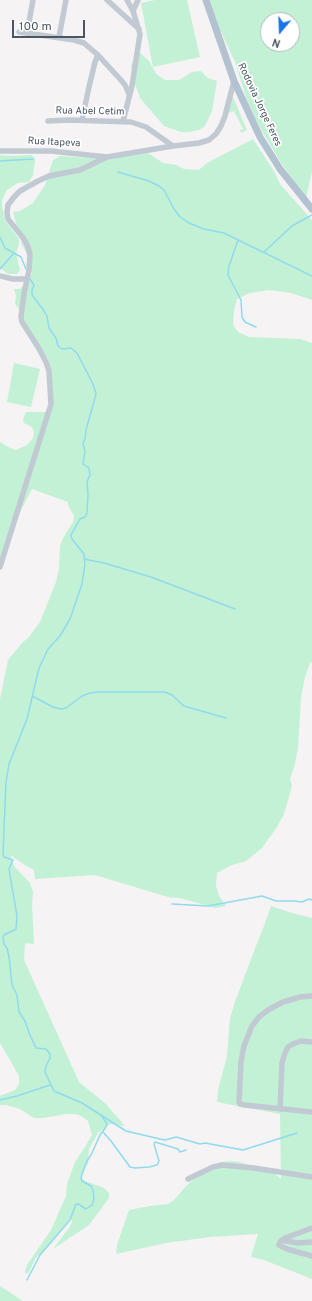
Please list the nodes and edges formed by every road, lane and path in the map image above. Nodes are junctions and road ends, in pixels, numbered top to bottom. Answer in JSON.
{"nodes":[{"id":1,"x":33,"y":0,"type":"edge"},
{"id":2,"x":66,"y":0,"type":"edge"},
{"id":3,"x":107,"y":0,"type":"edge"},
{"id":4,"x":127,"y":0,"type":"edge"},
{"id":5,"x":138,"y":0,"type":"edge"},
{"id":6,"x":206,"y":0,"type":"edge"},
{"id":7,"x":133,"y":11,"type":"junction"},
{"id":8,"x":139,"y":29,"type":"junction"},
{"id":9,"x":19,"y":32,"type":"dead end"},
{"id":10,"x":27,"y":33,"type":"junction"},
{"id":11,"x":59,"y":37,"type":"junction"},
{"id":12,"x":98,"y":54,"type":"junction"},
{"id":13,"x":234,"y":81,"type":"junction"},
{"id":14,"x":129,"y":94,"type":"junction"},
{"id":15,"x":82,"y":120,"type":"junction"},
{"id":16,"x":48,"y":121,"type":"dead end"},
{"id":17,"x":123,"y":121,"type":"junction"},
{"id":18,"x":173,"y":146,"type":"junction"},
{"id":19,"x":0,"y":150,"type":"edge"},
{"id":20,"x":107,"y":157,"type":"junction"},
{"id":21,"x":312,"y":209,"type":"edge"},
{"id":22,"x":0,"y":276,"type":"edge"},
{"id":23,"x":27,"y":279,"type":"junction"},
{"id":24,"x":0,"y":567,"type":"edge"},
{"id":25,"x":312,"y":996,"type":"edge"},
{"id":26,"x":312,"y":1042,"type":"edge"},
{"id":27,"x":280,"y":1109,"type":"junction"},
{"id":28,"x":312,"y":1112,"type":"edge"},
{"id":29,"x":312,"y":1177,"type":"edge"},
{"id":30,"x":188,"y":1178,"type":"dead end"},
{"id":31,"x":312,"y":1228,"type":"edge"},
{"id":32,"x":282,"y":1240,"type":"junction"},
{"id":33,"x":312,"y":1242,"type":"edge"},
{"id":34,"x":312,"y":1256,"type":"edge"}],
"edges":[{"from":1,"to":10,"type":"street"},
{"from":2,"to":11,"type":"street"},
{"from":3,"to":8,"type":"street"},
{"from":4,"to":7,"type":"street"},
{"from":5,"to":7,"type":"street"},
{"from":6,"to":13,"type":"main road","name":"Rodovia Jorge Feres"},
{"from":7,"to":8,"type":"street"},
{"from":8,"to":14,"type":"street"},
{"from":9,"to":10,"type":"street"},
{"from":10,"to":11,"type":"street"},
{"from":11,"to":12,"type":"street"},
{"from":12,"to":14,"type":"street"},
{"from":12,"to":15,"type":"street"},
{"from":13,"to":18,"type":"street"},
{"from":13,"to":21,"type":"main road","name":"Rodovia Jorge Feres"},
{"from":14,"to":17,"type":"street"},
{"from":15,"to":16,"type":"street","name":"Rua Abel Cetim"},
{"from":15,"to":17,"type":"street","name":"Rua Abel Cetim"},
{"from":17,"to":18,"type":"street","name":"Rua Abel Cetim"},
{"from":18,"to":20,"type":"street"},
{"from":19,"to":20,"type":"street","name":"Rua Itapeva"},
{"from":20,"to":23,"type":"street"},
{"from":22,"to":23,"type":"street"},
{"from":23,"to":24,"type":"street"},
{"from":25,"to":27,"type":"street"},
{"from":26,"to":27,"type":"street"},
{"from":27,"to":28,"type":"street"},
{"from":29,"to":30,"type":"street"},
{"from":31,"to":32,"type":"street"},
{"from":32,"to":33,"type":"street"},
{"from":32,"to":34,"type":"street"}]}
